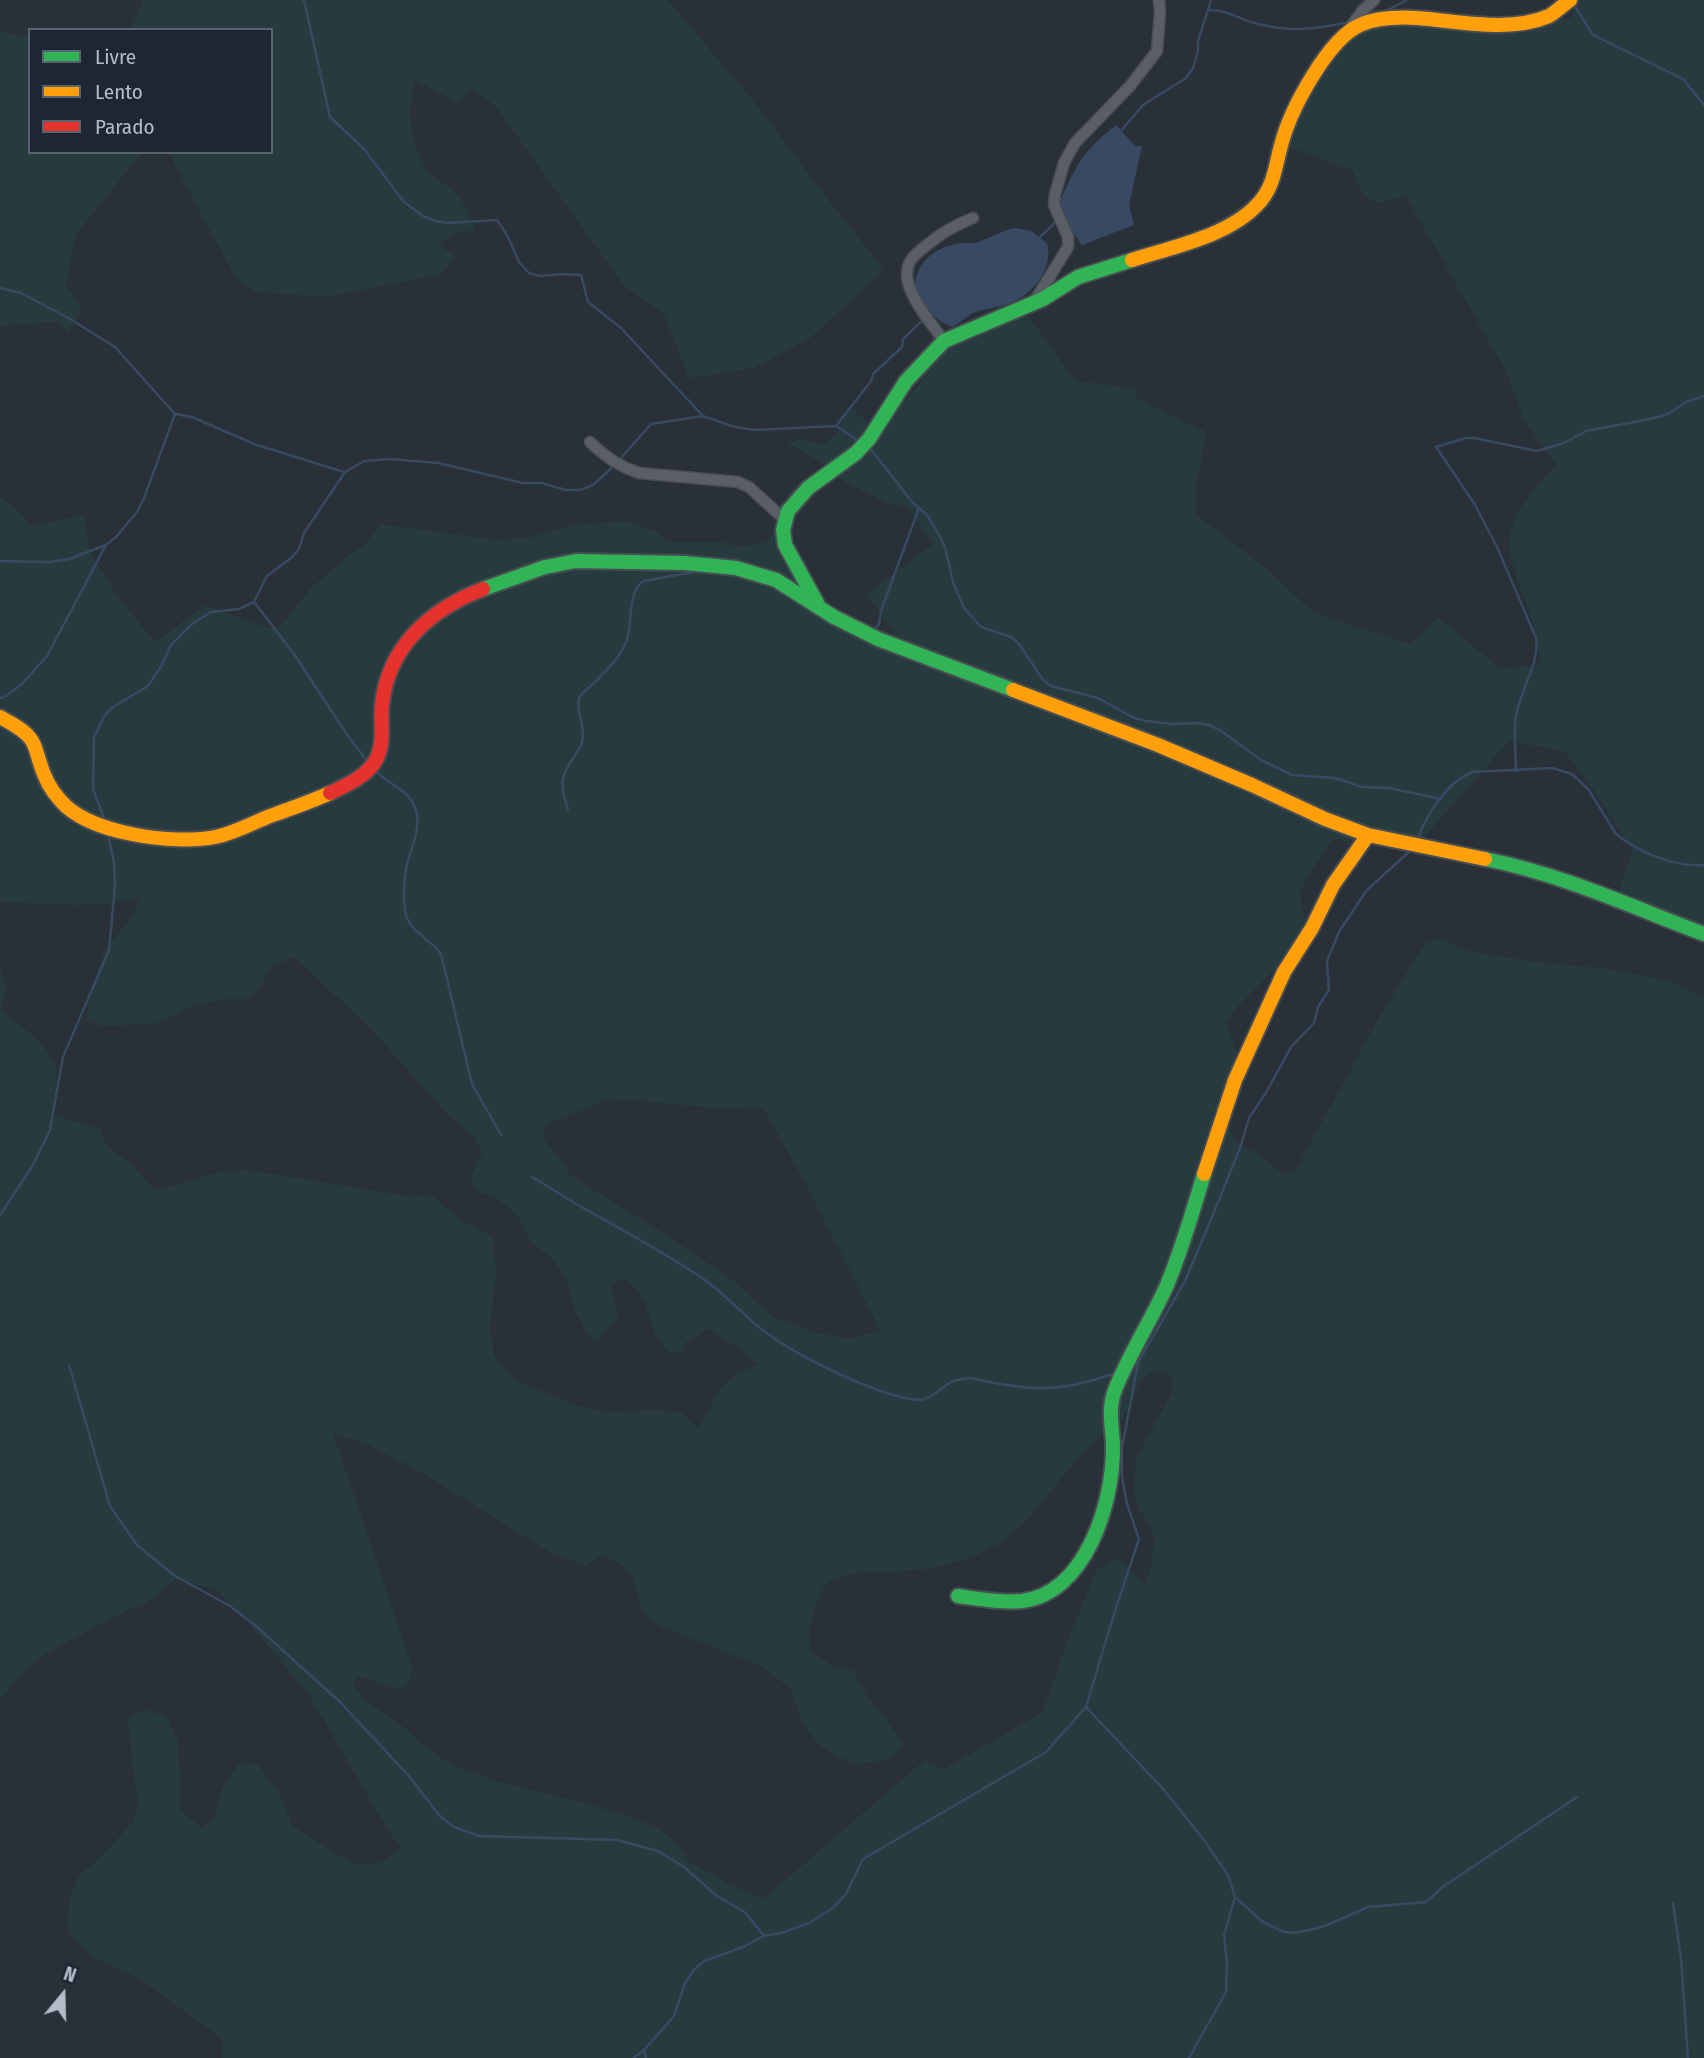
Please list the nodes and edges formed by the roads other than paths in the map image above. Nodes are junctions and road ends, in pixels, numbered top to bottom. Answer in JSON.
{"nodes":[{"id":1,"x":1159,"y":0,"type":"edge"},
{"id":2,"x":1374,"y":0,"type":"edge"},
{"id":3,"x":1570,"y":0,"type":"edge"},
{"id":4,"x":1340,"y":41,"type":"junction"},
{"id":5,"x":973,"y":218,"type":"dead end"},
{"id":6,"x":1034,"y":303,"type":"junction"},
{"id":7,"x":944,"y":341,"type":"junction"},
{"id":8,"x":590,"y":442,"type":"dead end"},
{"id":9,"x":784,"y":519,"type":"junction"},
{"id":10,"x":819,"y":608,"type":"junction"},
{"id":11,"x":0,"y":717,"type":"edge"},
{"id":12,"x":1368,"y":835,"type":"junction"},
{"id":13,"x":1704,"y":934,"type":"edge"},
{"id":14,"x":958,"y":1595,"type":"dead end"}],
"edges":[{"from":1,"to":6,"type":"street"},
{"from":2,"to":4,"type":"street"},
{"from":3,"to":4,"type":"street"},
{"from":4,"to":6,"type":"street"},
{"from":5,"to":7,"type":"street"},
{"from":6,"to":7,"type":"street"},
{"from":7,"to":9,"type":"street"},
{"from":8,"to":9,"type":"street"},
{"from":9,"to":10,"type":"street"},
{"from":10,"to":11,"type":"street"},
{"from":10,"to":12,"type":"street"},
{"from":12,"to":13,"type":"street"},
{"from":12,"to":14,"type":"street"}]}
